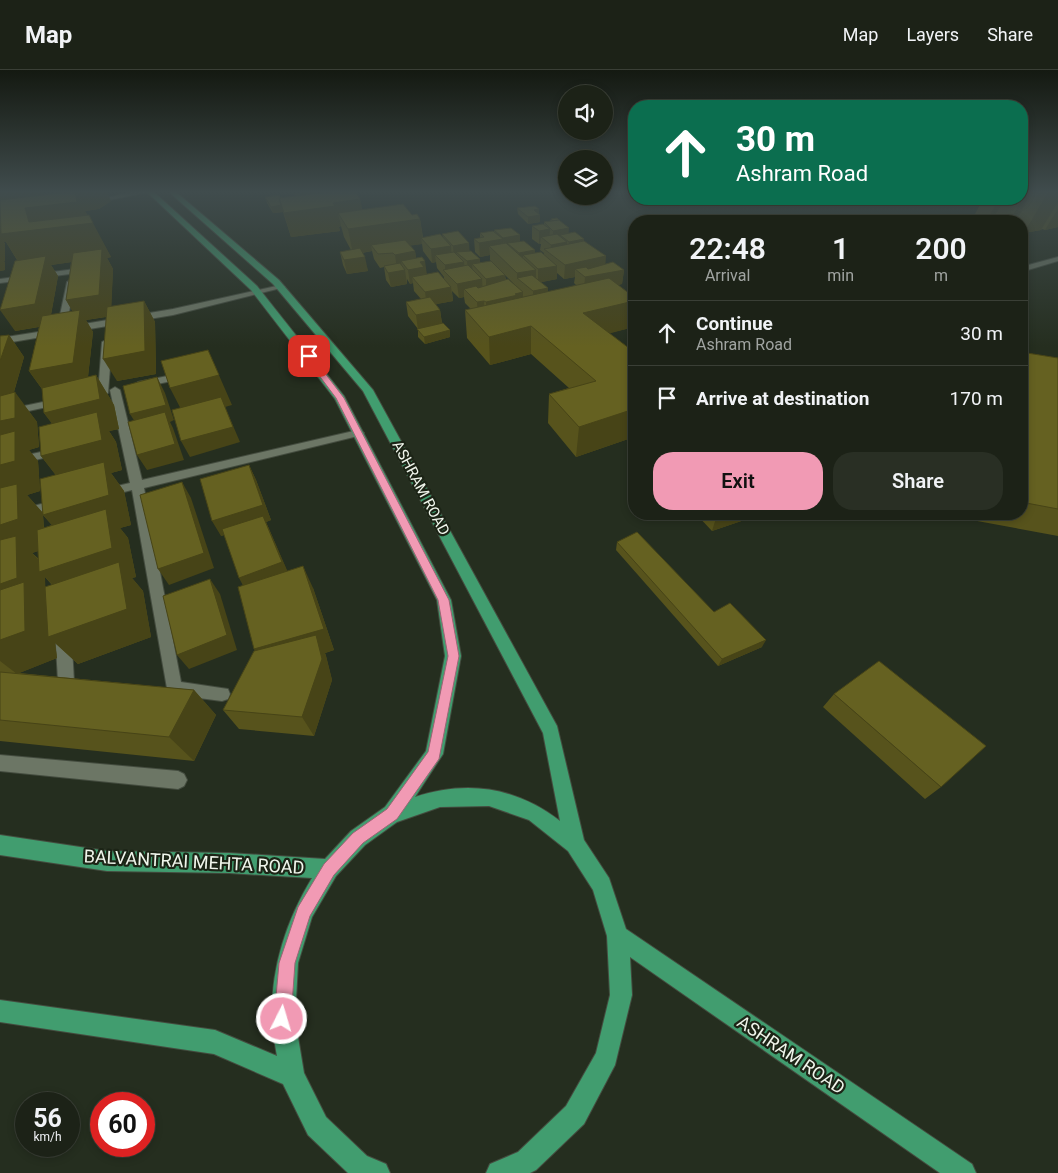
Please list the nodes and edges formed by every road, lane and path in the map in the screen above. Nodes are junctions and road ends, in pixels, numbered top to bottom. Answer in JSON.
{"nodes":[{"id":1,"x":205,"y":243,"type":"edge"},
{"id":2,"x":231,"y":243,"type":"edge"},
{"id":3,"x":1058,"y":259,"type":"edge"},
{"id":4,"x":100,"y":267,"type":"edge"},
{"id":5,"x":1028,"y":268,"type":"edge"},
{"id":6,"x":17,"y":270,"type":"edge"},
{"id":7,"x":73,"y":271,"type":"junction"},
{"id":8,"x":17,"y":279,"type":"junction"},
{"id":9,"x":0,"y":281,"type":"edge"},
{"id":10,"x":281,"y":287,"type":"junction"},
{"id":11,"x":258,"y":293,"type":"junction"},
{"id":12,"x":109,"y":323,"type":"junction"},
{"id":13,"x":61,"y":331,"type":"junction"},
{"id":14,"x":0,"y":341,"type":"edge"},
{"id":15,"x":200,"y":372,"type":"edge"},
{"id":16,"x":104,"y":392,"type":"junction"},
{"id":17,"x":69,"y":400,"type":"edge"},
{"id":18,"x":0,"y":414,"type":"edge"},
{"id":19,"x":358,"y":433,"type":"junction"},
{"id":20,"x":52,"y":448,"type":"junction"},
{"id":21,"x":70,"y":448,"type":"edge"},
{"id":22,"x":0,"y":465,"type":"edge"},
{"id":23,"x":53,"y":470,"type":"edge"},
{"id":24,"x":137,"y":485,"type":"junction"},
{"id":25,"x":54,"y":487,"type":"edge"},
{"id":26,"x":92,"y":496,"type":"edge"},
{"id":27,"x":73,"y":500,"type":"edge"},
{"id":28,"x":55,"y":509,"type":"junction"},
{"id":29,"x":0,"y":518,"type":"edge"},
{"id":30,"x":62,"y":612,"type":"edge"},
{"id":31,"x":47,"y":679,"type":"edge"},
{"id":32,"x":66,"y":681,"type":"junction"},
{"id":33,"x":85,"y":682,"type":"edge"},
{"id":34,"x":154,"y":688,"type":"edge"},
{"id":35,"x":174,"y":689,"type":"junction"},
{"id":36,"x":222,"y":694,"type":"dead end"},
{"id":37,"x":0,"y":763,"type":"edge"},
{"id":38,"x":178,"y":780,"type":"dead end"},
{"id":39,"x":392,"y":814,"type":"junction"},
{"id":40,"x":575,"y":844,"type":"junction"},
{"id":41,"x":0,"y":845,"type":"edge"},
{"id":42,"x":329,"y":869,"type":"junction"},
{"id":43,"x":618,"y":936,"type":"junction"},
{"id":44,"x":0,"y":1011,"type":"edge"},
{"id":45,"x":292,"y":1075,"type":"junction"},
{"id":46,"x":377,"y":1173,"type":"edge"},
{"id":47,"x":499,"y":1173,"type":"edge"},
{"id":48,"x":963,"y":1173,"type":"edge"}],
"edges":[{"from":1,"to":11,"type":"main road","name":"ASHRAM ROAD"},
{"from":2,"to":10,"type":"main road","name":"ASHRAM ROAD"},
{"from":3,"to":5,"type":"street"},
{"from":4,"to":7,"type":"street"},
{"from":6,"to":8,"type":"street"},
{"from":7,"to":8,"type":"street"},
{"from":7,"to":13,"type":"street"},
{"from":8,"to":9,"type":"street"},
{"from":10,"to":11,"type":"street"},
{"from":10,"to":40,"type":"main road","name":"ASHRAM ROAD"},
{"from":11,"to":12,"type":"street"},
{"from":11,"to":19,"type":"main road","name":"ASHRAM ROAD"},
{"from":12,"to":13,"type":"street"},
{"from":12,"to":16,"type":"street"},
{"from":13,"to":14,"type":"street"},
{"from":15,"to":16,"type":"street"},
{"from":16,"to":24,"type":"street"},
{"from":17,"to":18,"type":"street"},
{"from":19,"to":24,"type":"street"},
{"from":19,"to":39,"type":"main road","name":"ASHRAM ROAD"},
{"from":20,"to":21,"type":"street"},
{"from":20,"to":22,"type":"street"},
{"from":20,"to":23,"type":"street"},
{"from":24,"to":26,"type":"street"},
{"from":24,"to":35,"type":"street"},
{"from":25,"to":28,"type":"street"},
{"from":27,"to":28,"type":"street"},
{"from":28,"to":29,"type":"street"},
{"from":30,"to":32,"type":"street"},
{"from":31,"to":32,"type":"street"},
{"from":32,"to":33,"type":"street"},
{"from":34,"to":35,"type":"street"},
{"from":35,"to":36,"type":"street"},
{"from":37,"to":38,"type":"street"},
{"from":39,"to":40,"type":"main road"},
{"from":39,"to":42,"type":"main road"},
{"from":40,"to":43,"type":"main road"},
{"from":41,"to":42,"type":"main road","name":"BALVANTRAI MEHTA ROAD"},
{"from":42,"to":45,"type":"main road"},
{"from":43,"to":47,"type":"main road"},
{"from":43,"to":48,"type":"main road","name":"ASHRAM ROAD"},
{"from":44,"to":45,"type":"main road"},
{"from":45,"to":46,"type":"main road"}]}
